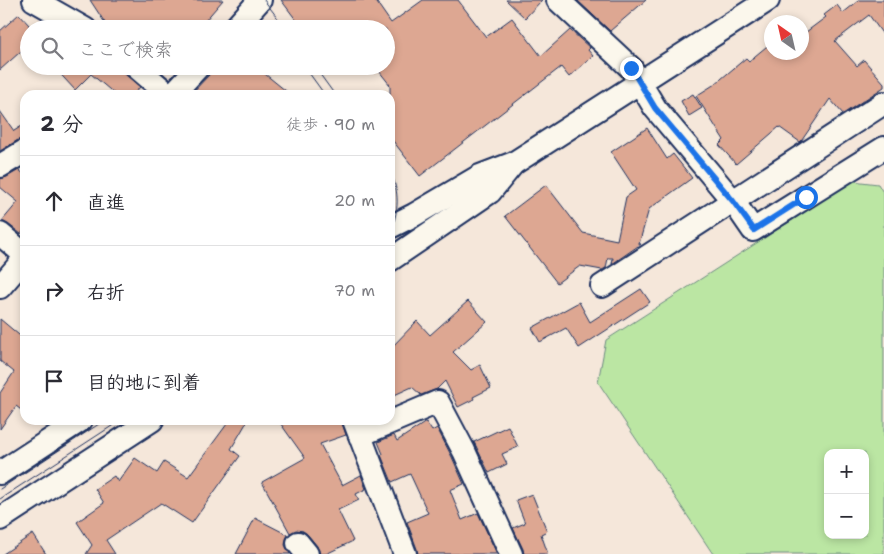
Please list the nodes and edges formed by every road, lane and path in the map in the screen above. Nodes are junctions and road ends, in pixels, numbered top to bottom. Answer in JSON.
{"nodes":[{"id":1,"x":34,"y":0,"type":"edge"},
{"id":2,"x":260,"y":0,"type":"edge"},
{"id":3,"x":558,"y":0,"type":"edge"},
{"id":4,"x":768,"y":0,"type":"edge"},
{"id":5,"x":69,"y":20,"type":"edge"},
{"id":6,"x":242,"y":20,"type":"edge"},
{"id":7,"x":147,"y":75,"type":"edge"},
{"id":8,"x":190,"y":75,"type":"edge"},
{"id":9,"x":639,"y":82,"type":"junction"},
{"id":10,"x":164,"y":90,"type":"edge"},
{"id":11,"x":175,"y":90,"type":"edge"},
{"id":12,"x":884,"y":103,"type":"edge"},
{"id":13,"x":20,"y":154,"type":"edge"},
{"id":14,"x":881,"y":156,"type":"edge"},
{"id":15,"x":514,"y":162,"type":"junction"},
{"id":16,"x":0,"y":166,"type":"edge"},
{"id":17,"x":733,"y":201,"type":"junction"},
{"id":18,"x":395,"y":224,"type":"edge"},
{"id":19,"x":0,"y":234,"type":"edge"},
{"id":20,"x":20,"y":252,"type":"edge"},
{"id":21,"x":395,"y":257,"type":"edge"},
{"id":22,"x":20,"y":262,"type":"edge"},
{"id":23,"x":602,"y":286,"type":"dead end"},
{"id":24,"x":0,"y":287,"type":"edge"},
{"id":25,"x":395,"y":416,"type":"edge"},
{"id":26,"x":73,"y":425,"type":"edge"},
{"id":27,"x":144,"y":425,"type":"edge"},
{"id":28,"x":357,"y":428,"type":"edge"},
{"id":29,"x":0,"y":473,"type":"edge"},
{"id":30,"x":0,"y":519,"type":"edge"},
{"id":31,"x":405,"y":554,"type":"edge"},
{"id":32,"x":511,"y":554,"type":"edge"}],
"edges":[{"from":1,"to":5,"type":"street"},
{"from":2,"to":6,"type":"street"},
{"from":3,"to":9,"type":"street"},
{"from":4,"to":9,"type":"street"},
{"from":7,"to":10,"type":"street"},
{"from":8,"to":11,"type":"street"},
{"from":9,"to":15,"type":"street"},
{"from":9,"to":17,"type":"street"},
{"from":12,"to":17,"type":"street"},
{"from":13,"to":16,"type":"street"},
{"from":14,"to":17,"type":"street"},
{"from":15,"to":18,"type":"street"},
{"from":15,"to":21,"type":"street"},
{"from":17,"to":23,"type":"street"},
{"from":19,"to":20,"type":"street"},
{"from":22,"to":24,"type":"street"},
{"from":25,"to":32,"type":"street"},
{"from":26,"to":29,"type":"street"},
{"from":27,"to":30,"type":"street"},
{"from":28,"to":31,"type":"street"}]}
